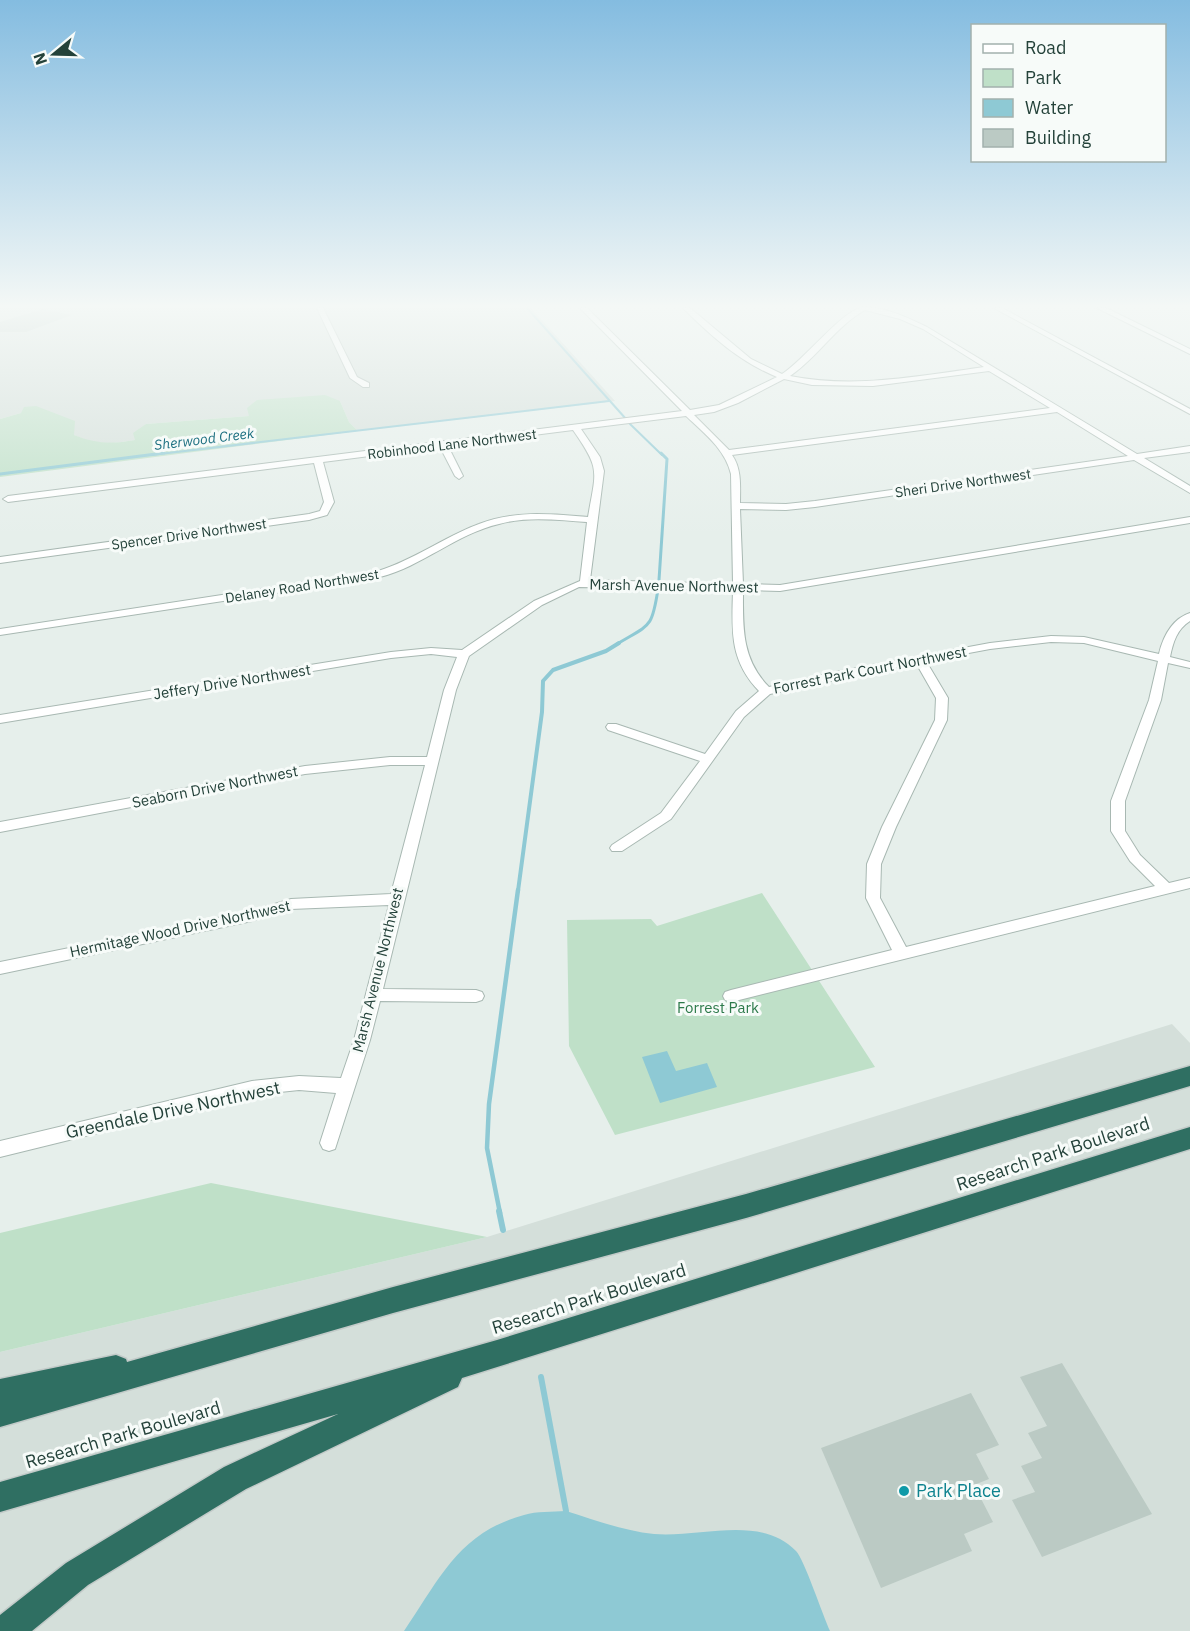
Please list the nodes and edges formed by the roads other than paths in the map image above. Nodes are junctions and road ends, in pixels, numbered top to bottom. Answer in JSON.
{"nodes":[{"id":1,"x":658,"y":384,"type":"edge"},
{"id":2,"x":766,"y":384,"type":"edge"},
{"id":3,"x":1019,"y":384,"type":"edge"},
{"id":4,"x":1138,"y":384,"type":"edge"},
{"id":5,"x":1060,"y":409,"type":"junction"},
{"id":6,"x":1190,"y":412,"type":"edge"},
{"id":7,"x":688,"y":414,"type":"junction"},
{"id":8,"x":576,"y":428,"type":"junction"},
{"id":9,"x":444,"y":446,"type":"junction"},
{"id":10,"x":1190,"y":449,"type":"edge"},
{"id":11,"x":727,"y":453,"type":"junction"},
{"id":12,"x":1138,"y":457,"type":"junction"},
{"id":13,"x":318,"y":461,"type":"junction"},
{"id":14,"x":459,"y":476,"type":"dead end"},
{"id":15,"x":1190,"y":490,"type":"edge"},
{"id":16,"x":8,"y":499,"type":"dead end"},
{"id":17,"x":735,"y":506,"type":"junction"},
{"id":18,"x":594,"y":520,"type":"junction"},
{"id":19,"x":1190,"y":520,"type":"edge"},
{"id":20,"x":0,"y":560,"type":"edge"},
{"id":21,"x":585,"y":583,"type":"junction"},
{"id":22,"x":739,"y":587,"type":"junction"},
{"id":23,"x":1190,"y":616,"type":"edge"},
{"id":24,"x":0,"y":632,"type":"edge"},
{"id":25,"x":464,"y":654,"type":"junction"},
{"id":26,"x":1164,"y":658,"type":"junction"},
{"id":27,"x":920,"y":660,"type":"junction"},
{"id":28,"x":1190,"y":665,"type":"edge"},
{"id":29,"x":766,"y":691,"type":"junction"},
{"id":30,"x":0,"y":719,"type":"edge"},
{"id":31,"x":612,"y":727,"type":"dead end"},
{"id":32,"x":708,"y":759,"type":"junction"},
{"id":33,"x":432,"y":761,"type":"junction"},
{"id":34,"x":0,"y":827,"type":"edge"},
{"id":35,"x":617,"y":848,"type":"dead end"},
{"id":36,"x":1190,"y":883,"type":"edge"},
{"id":37,"x":1166,"y":889,"type":"junction"},
{"id":38,"x":396,"y":899,"type":"junction"},
{"id":39,"x":901,"y":953,"type":"junction"},
{"id":40,"x":0,"y":968,"type":"edge"},
{"id":41,"x":374,"y":995,"type":"junction"},
{"id":42,"x":476,"y":996,"type":"dead end"},
{"id":43,"x":732,"y":996,"type":"dead end"},
{"id":44,"x":1190,"y":1076,"type":"edge"},
{"id":45,"x":347,"y":1086,"type":"junction"},
{"id":46,"x":1190,"y":1138,"type":"edge"},
{"id":47,"x":329,"y":1143,"type":"dead end"},
{"id":48,"x":0,"y":1149,"type":"edge"},
{"id":49,"x":250,"y":1343,"type":"junction"},
{"id":50,"x":497,"y":1354,"type":"junction"},
{"id":51,"x":0,"y":1393,"type":"edge"},
{"id":52,"x":0,"y":1413,"type":"edge"},
{"id":53,"x":0,"y":1497,"type":"edge"},
{"id":54,"x":6,"y":1631,"type":"edge"}],
"edges":[{"from":1,"to":7,"type":"street"},
{"from":2,"to":7,"type":"street","name":"Robinhood Lane Northwest"},
{"from":3,"to":5,"type":"street"},
{"from":4,"to":6,"type":"street"},
{"from":5,"to":11,"type":"street"},
{"from":5,"to":12,"type":"street"},
{"from":7,"to":8,"type":"street","name":"Robinhood Lane Northwest"},
{"from":7,"to":11,"type":"street"},
{"from":8,"to":9,"type":"street","name":"Robinhood Lane Northwest"},
{"from":8,"to":18,"type":"street"},
{"from":9,"to":13,"type":"street","name":"Robinhood Lane Northwest"},
{"from":9,"to":14,"type":"street"},
{"from":10,"to":12,"type":"street","name":"Sheri Drive Northwest"},
{"from":11,"to":17,"type":"street"},
{"from":12,"to":15,"type":"street"},
{"from":12,"to":17,"type":"street","name":"Sheri Drive Northwest"},
{"from":13,"to":16,"type":"street","name":"Robinhood Lane Northwest"},
{"from":13,"to":20,"type":"street","name":"Spencer Drive Northwest"},
{"from":17,"to":22,"type":"street"},
{"from":18,"to":21,"type":"street"},
{"from":18,"to":24,"type":"street","name":"Delaney Road Northwest"},
{"from":19,"to":22,"type":"street","name":"Marsh Avenue Northwest"},
{"from":21,"to":22,"type":"street","name":"Marsh Avenue Northwest"},
{"from":21,"to":25,"type":"street","name":"Marsh Avenue Northwest"},
{"from":22,"to":29,"type":"street"},
{"from":23,"to":26,"type":"street"},
{"from":25,"to":30,"type":"street","name":"Jeffery Drive Northwest"},
{"from":25,"to":33,"type":"street","name":"Marsh Avenue Northwest"},
{"from":26,"to":27,"type":"street","name":"Forrest Park Court Northwest"},
{"from":26,"to":28,"type":"street","name":"Forrest Park Court Northwest"},
{"from":26,"to":37,"type":"street"},
{"from":27,"to":29,"type":"street","name":"Forrest Park Court Northwest"},
{"from":27,"to":39,"type":"street"},
{"from":29,"to":32,"type":"street","name":"Forrest Park Court Northwest"},
{"from":31,"to":32,"type":"street"},
{"from":32,"to":35,"type":"street","name":"Forrest Park Court Northwest"},
{"from":33,"to":34,"type":"street","name":"Seaborn Drive Northwest"},
{"from":33,"to":38,"type":"street","name":"Marsh Avenue Northwest"},
{"from":36,"to":37,"type":"street"},
{"from":37,"to":39,"type":"street"},
{"from":38,"to":40,"type":"street","name":"Hermitage Wood Drive Northwest"},
{"from":38,"to":41,"type":"street","name":"Marsh Avenue Northwest"},
{"from":39,"to":43,"type":"street"},
{"from":41,"to":42,"type":"street"},
{"from":41,"to":45,"type":"street","name":"Marsh Avenue Northwest"},
{"from":44,"to":49,"type":"highway","name":"Research Park Boulevard"},
{"from":45,"to":47,"type":"street","name":"Marsh Avenue Northwest"},
{"from":45,"to":48,"type":"street","name":"Greendale Drive Northwest"},
{"from":46,"to":50,"type":"highway","name":"Research Park Boulevard"},
{"from":49,"to":51,"type":"highway"},
{"from":49,"to":52,"type":"highway","name":"Research Park Boulevard"},
{"from":50,"to":53,"type":"highway","name":"Research Park Boulevard"},
{"from":50,"to":54,"type":"highway"}]}
